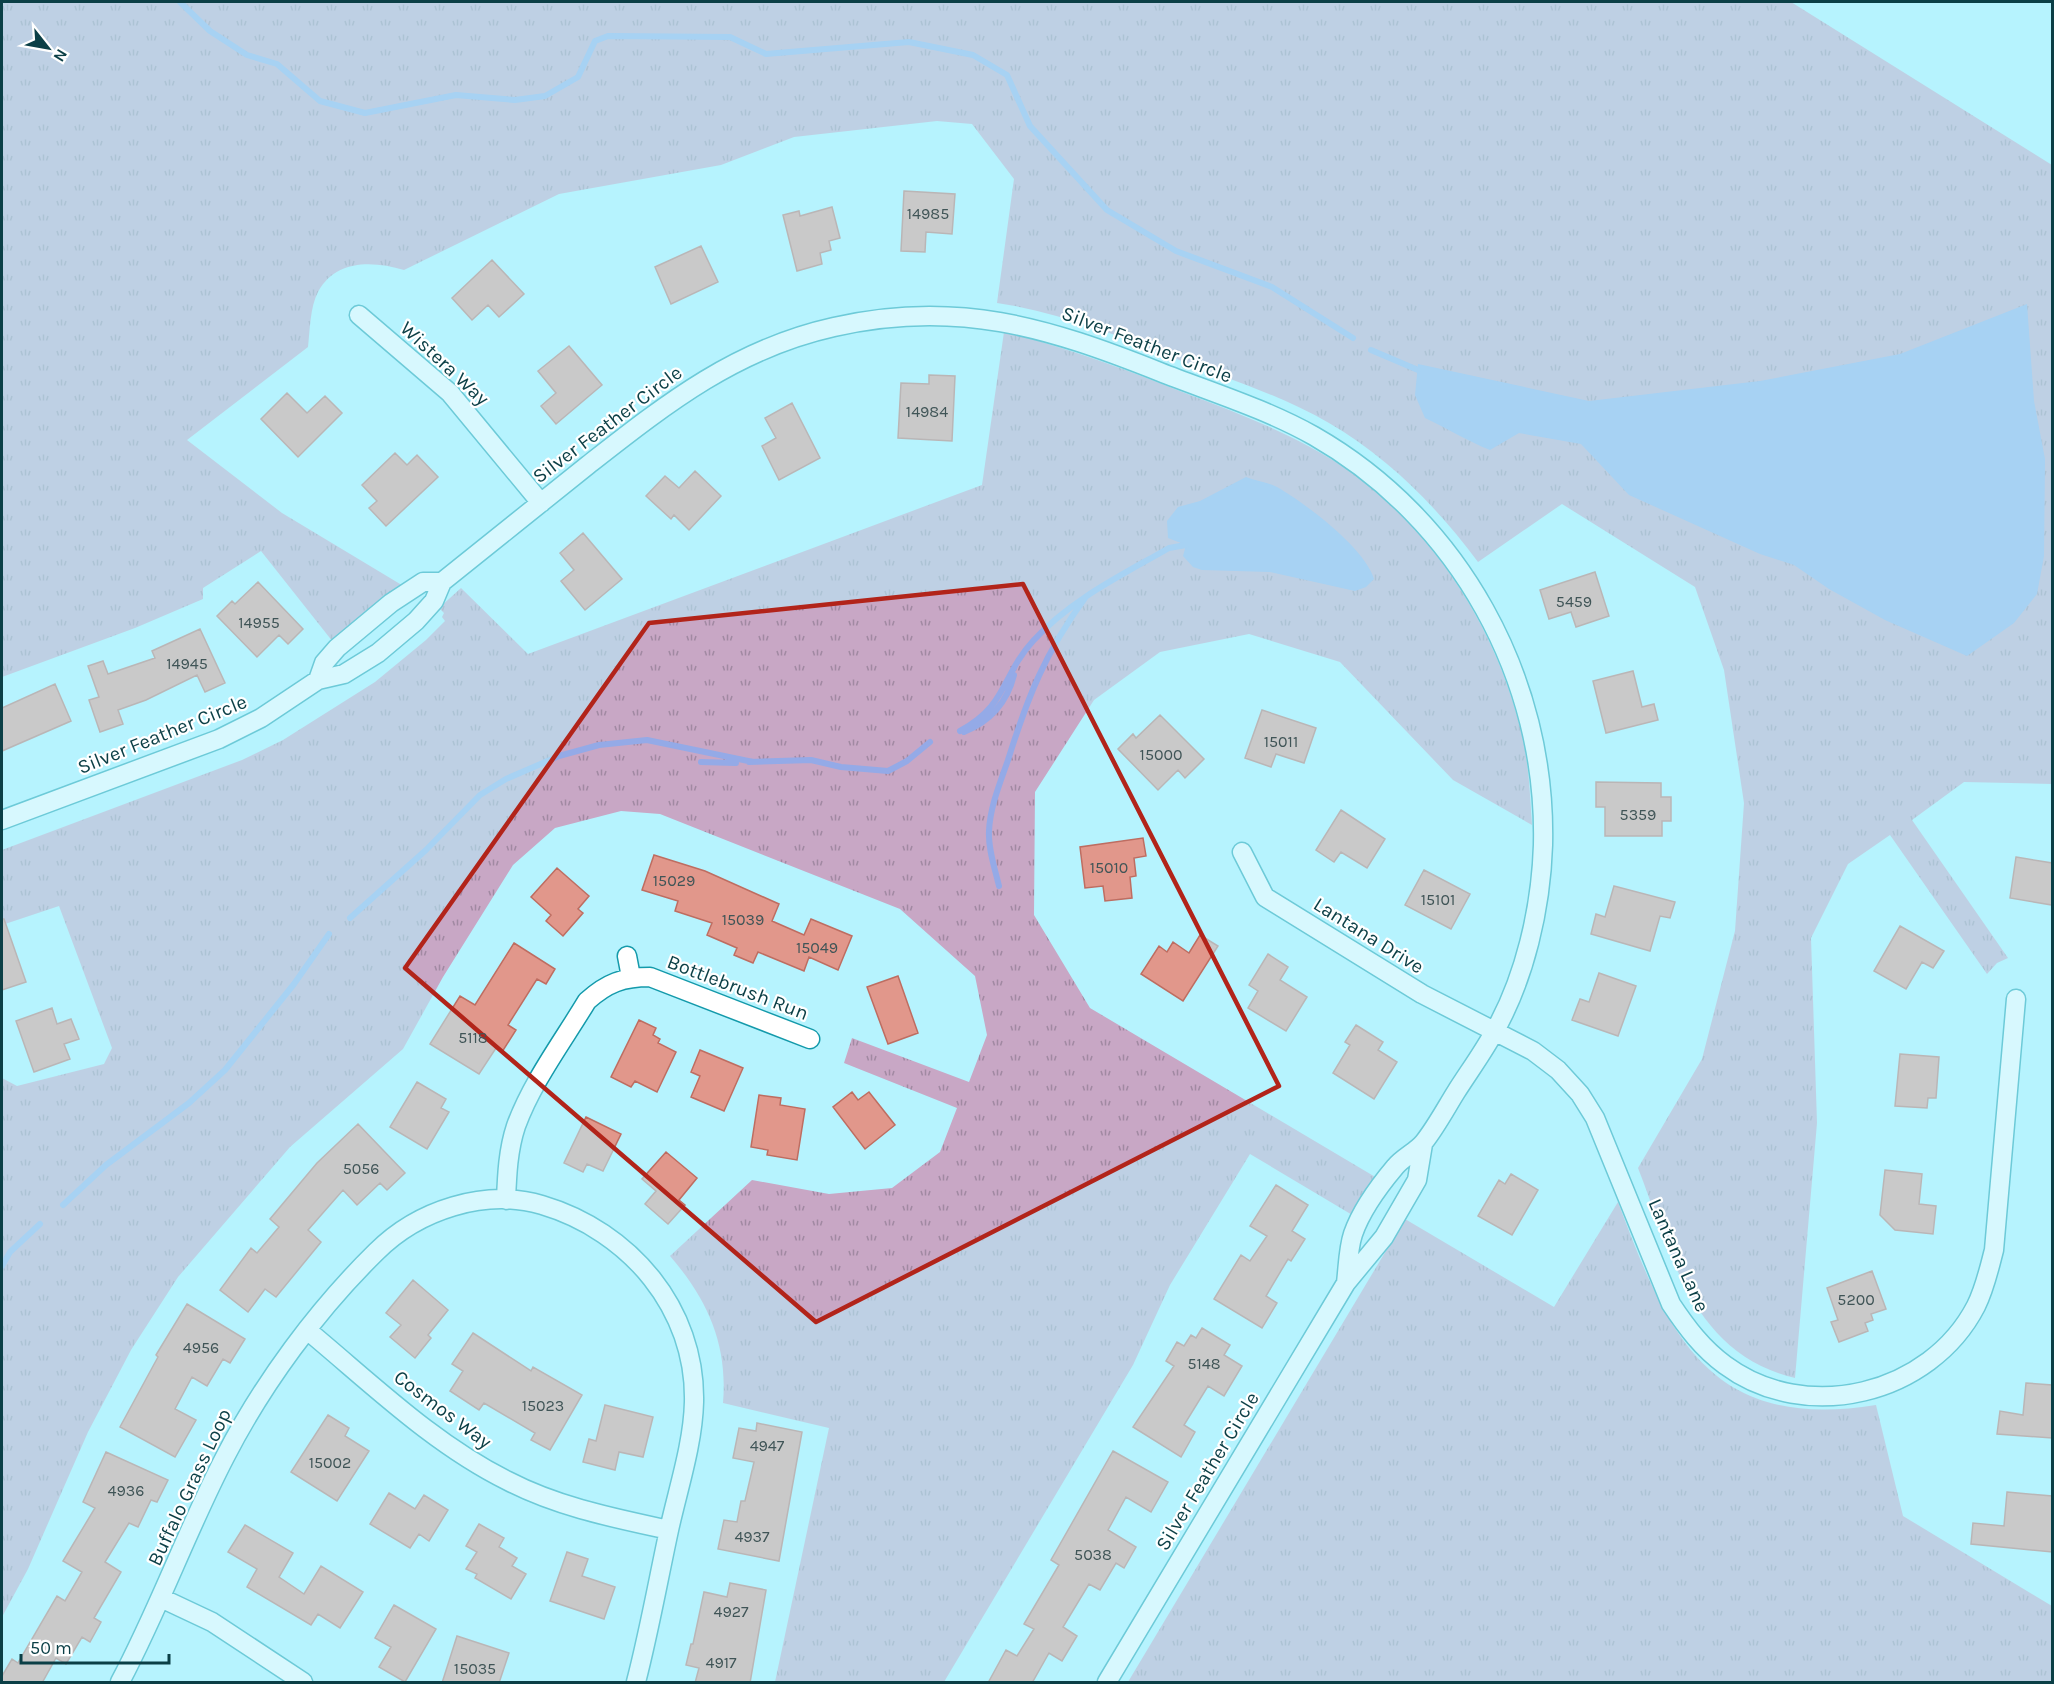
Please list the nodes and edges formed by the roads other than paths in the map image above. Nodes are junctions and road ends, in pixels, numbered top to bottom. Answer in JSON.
{"nodes":[{"id":1,"x":359,"y":315,"type":"dead end"},
{"id":2,"x":541,"y":503,"type":"junction"},
{"id":3,"x":442,"y":582,"type":"junction"},
{"id":4,"x":318,"y":680,"type":"junction"},
{"id":5,"x":2,"y":820,"type":"edge"},
{"id":6,"x":1242,"y":852,"type":"dead end"},
{"id":7,"x":627,"y":956,"type":"dead end"},
{"id":8,"x":631,"y":977,"type":"junction"},
{"id":9,"x":2016,"y":999,"type":"dead end"},
{"id":10,"x":1495,"y":1031,"type":"junction"},
{"id":11,"x":810,"y":1039,"type":"dead end"},
{"id":12,"x":1423,"y":1144,"type":"junction"},
{"id":13,"x":506,"y":1200,"type":"junction"},
{"id":14,"x":1346,"y":1283,"type":"junction"},
{"id":15,"x":307,"y":1330,"type":"junction"},
{"id":16,"x":669,"y":1530,"type":"junction"},
{"id":17,"x":162,"y":1598,"type":"junction"},
{"id":18,"x":120,"y":1683,"type":"edge"},
{"id":19,"x":303,"y":1683,"type":"edge"},
{"id":20,"x":636,"y":1683,"type":"edge"},
{"id":21,"x":1107,"y":1683,"type":"edge"}],
"edges":[{"from":1,"to":2,"type":"street","name":"Wistera Way"},
{"from":2,"to":3,"type":"street","name":"Silver Feather Circle"},
{"from":2,"to":10,"type":"street","name":"Silver Feather Circle"},
{"from":3,"to":4,"type":"street","name":"Silver Feather Circle"},
{"from":3,"to":4,"type":"street"},
{"from":4,"to":5,"type":"street","name":"Silver Feather Circle"},
{"from":6,"to":10,"type":"street","name":"Lantana Drive"},
{"from":7,"to":8,"type":"street"},
{"from":8,"to":11,"type":"street","name":"Bottlebrush Run"},
{"from":8,"to":13,"type":"street","name":"Bottlebrush Run"},
{"from":9,"to":10,"type":"street","name":"Lantana Lane"},
{"from":10,"to":12,"type":"street","name":"Silver Feather Circle"},
{"from":12,"to":14,"type":"street","name":"Silver Feather Circle"},
{"from":12,"to":14,"type":"street","name":"Silver Feather Circle"},
{"from":13,"to":15,"type":"street","name":"Buffalo Grass Loop"},
{"from":13,"to":16,"type":"street","name":"Buffalo Grass Loop"},
{"from":14,"to":21,"type":"street","name":"Silver Feather Circle"},
{"from":15,"to":16,"type":"street","name":"Cosmos Way"},
{"from":15,"to":17,"type":"street","name":"Buffalo Grass Loop"},
{"from":16,"to":20,"type":"street","name":"Buffalo Grass Loop"},
{"from":17,"to":18,"type":"street","name":"Buffalo Grass Loop"},
{"from":17,"to":19,"type":"street"}]}
